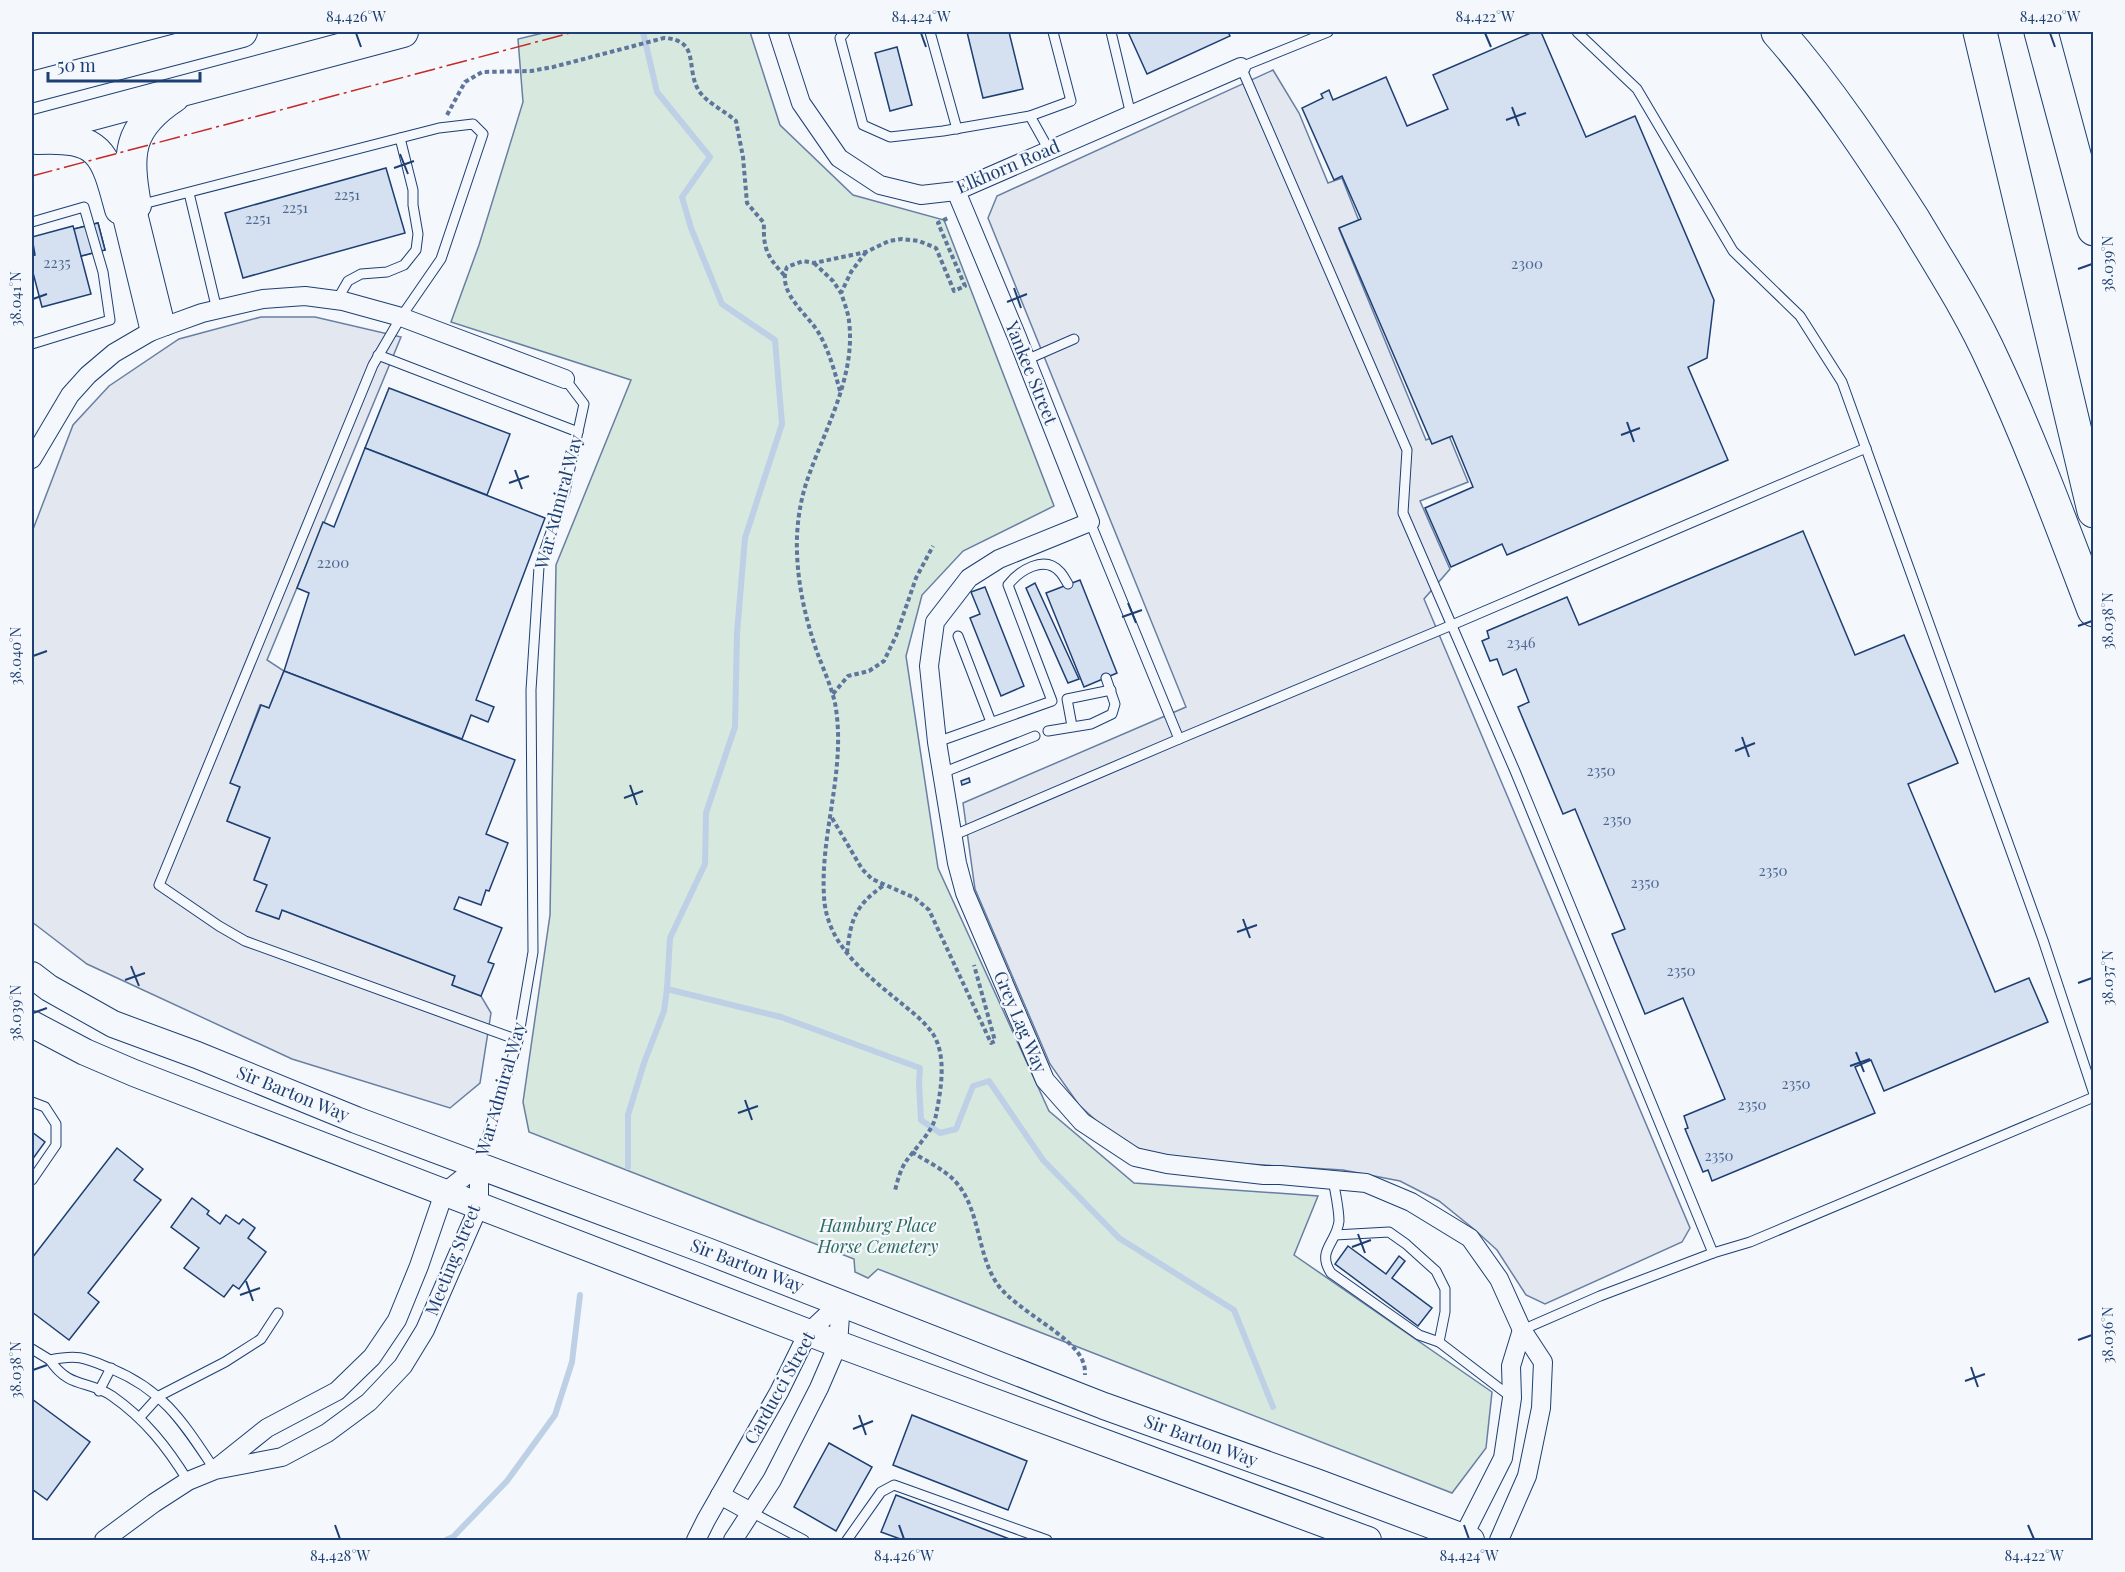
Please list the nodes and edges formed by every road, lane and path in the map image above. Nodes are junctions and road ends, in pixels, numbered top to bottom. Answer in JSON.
{"nodes":[{"id":1,"x":242,"y":32,"type":"edge"},
{"id":2,"x":403,"y":32,"type":"edge"},
{"id":3,"x":778,"y":32,"type":"edge"},
{"id":4,"x":845,"y":32,"type":"edge"},
{"id":5,"x":930,"y":32,"type":"edge"},
{"id":6,"x":1053,"y":32,"type":"edge"},
{"id":7,"x":1111,"y":32,"type":"edge"},
{"id":8,"x":1328,"y":32,"type":"edge"},
{"id":9,"x":1577,"y":32,"type":"edge"},
{"id":10,"x":1778,"y":32,"type":"edge"},
{"id":11,"x":1980,"y":32,"type":"edge"},
{"id":12,"x":2041,"y":32,"type":"edge"},
{"id":13,"x":1241,"y":67,"type":"junction"},
{"id":14,"x":32,"y":87,"type":"edge"},
{"id":15,"x":186,"y":89,"type":"junction"},
{"id":16,"x":1131,"y":115,"type":"junction"},
{"id":17,"x":1030,"y":116,"type":"junction"},
{"id":18,"x":439,"y":128,"type":"junction"},
{"id":19,"x":957,"y":129,"type":"junction"},
{"id":20,"x":32,"y":131,"type":"edge"},
{"id":21,"x":400,"y":138,"type":"junction"},
{"id":22,"x":32,"y":139,"type":"edge"},
{"id":23,"x":1049,"y":150,"type":"junction"},
{"id":24,"x":956,"y":191,"type":"junction"},
{"id":25,"x":189,"y":193,"type":"junction"},
{"id":26,"x":128,"y":207,"type":"junction"},
{"id":27,"x":966,"y":212,"type":"junction"},
{"id":28,"x":32,"y":222,"type":"edge"},
{"id":29,"x":2094,"y":229,"type":"edge"},
{"id":30,"x":866,"y":252,"type":"junction"},
{"id":31,"x":814,"y":263,"type":"junction"},
{"id":32,"x":784,"y":275,"type":"junction"},
{"id":33,"x":841,"y":293,"type":"junction"},
{"id":34,"x":337,"y":300,"type":"junction"},
{"id":35,"x":217,"y":310,"type":"junction"},
{"id":36,"x":401,"y":317,"type":"junction"},
{"id":37,"x":158,"y":329,"type":"junction"},
{"id":38,"x":1074,"y":339,"type":"dead end"},
{"id":39,"x":32,"y":344,"type":"edge"},
{"id":40,"x":378,"y":355,"type":"junction"},
{"id":41,"x":1026,"y":360,"type":"junction"},
{"id":42,"x":565,"y":379,"type":"joint"},
{"id":43,"x":840,"y":391,"type":"junction"},
{"id":44,"x":578,"y":432,"type":"junction"},
{"id":45,"x":1866,"y":448,"type":"junction"},
{"id":46,"x":32,"y":459,"type":"edge"},
{"id":47,"x":2094,"y":511,"type":"edge"},
{"id":48,"x":1090,"y":522,"type":"junction"},
{"id":49,"x":933,"y":546,"type":"dead end"},
{"id":50,"x":1068,"y":584,"type":"dead end"},
{"id":51,"x":2094,"y":610,"type":"edge"},
{"id":52,"x":1452,"y":625,"type":"junction"},
{"id":53,"x":957,"y":636,"type":"dead end"},
{"id":54,"x":1106,"y":678,"type":"dead end"},
{"id":55,"x":1111,"y":690,"type":"junction"},
{"id":56,"x":832,"y":695,"type":"junction"},
{"id":57,"x":1067,"y":699,"type":"junction"},
{"id":58,"x":1052,"y":701,"type":"junction"},
{"id":59,"x":991,"y":722,"type":"junction"},
{"id":60,"x":1072,"y":726,"type":"junction"},
{"id":61,"x":1048,"y":731,"type":"dead end"},
{"id":62,"x":1035,"y":736,"type":"dead end"},
{"id":63,"x":1179,"y":739,"type":"junction"},
{"id":64,"x":937,"y":742,"type":"junction"},
{"id":65,"x":942,"y":773,"type":"junction"},
{"id":66,"x":831,"y":817,"type":"junction"},
{"id":67,"x":952,"y":836,"type":"junction"},
{"id":68,"x":884,"y":885,"type":"junction"},
{"id":69,"x":847,"y":954,"type":"junction"},
{"id":70,"x":973,"y":962,"type":"dead end"},
{"id":71,"x":32,"y":975,"type":"edge"},
{"id":72,"x":32,"y":1024,"type":"edge"},
{"id":73,"x":518,"y":1040,"type":"junction"},
{"id":74,"x":2094,"y":1095,"type":"edge"},
{"id":75,"x":32,"y":1102,"type":"edge"},
{"id":76,"x":912,"y":1152,"type":"junction"},
{"id":77,"x":479,"y":1165,"type":"junction"},
{"id":78,"x":1333,"y":1179,"type":"junction"},
{"id":79,"x":32,"y":1180,"type":"edge"},
{"id":80,"x":894,"y":1191,"type":"dead end"},
{"id":81,"x":444,"y":1193,"type":"junction"},
{"id":82,"x":479,"y":1206,"type":"junction"},
{"id":83,"x":1335,"y":1235,"type":"junction"},
{"id":84,"x":1713,"y":1252,"type":"junction"},
{"id":85,"x":841,"y":1302,"type":"junction"},
{"id":86,"x":278,"y":1313,"type":"dead end"},
{"id":87,"x":1522,"y":1330,"type":"junction"},
{"id":88,"x":808,"y":1332,"type":"junction"},
{"id":89,"x":1439,"y":1342,"type":"junction"},
{"id":90,"x":838,"y":1344,"type":"junction"},
{"id":91,"x":32,"y":1349,"type":"edge"},
{"id":92,"x":50,"y":1360,"type":"junction"},
{"id":93,"x":111,"y":1368,"type":"junction"},
{"id":94,"x":99,"y":1391,"type":"junction"},
{"id":95,"x":159,"y":1396,"type":"junction"},
{"id":96,"x":1512,"y":1398,"type":"junction"},
{"id":97,"x":1089,"y":1400,"type":"junction"},
{"id":98,"x":140,"y":1417,"type":"junction"},
{"id":99,"x":215,"y":1470,"type":"junction"},
{"id":100,"x":188,"y":1481,"type":"junction"},
{"id":101,"x":720,"y":1495,"type":"junction"},
{"id":102,"x":751,"y":1512,"type":"junction"},
{"id":103,"x":1466,"y":1539,"type":"edge"},
{"id":104,"x":104,"y":1540,"type":"edge"},
{"id":105,"x":696,"y":1540,"type":"edge"},
{"id":106,"x":734,"y":1540,"type":"edge"},
{"id":107,"x":804,"y":1540,"type":"edge"},
{"id":108,"x":847,"y":1540,"type":"edge"},
{"id":109,"x":1047,"y":1540,"type":"edge"},
{"id":110,"x":1368,"y":1540,"type":"edge"},
{"id":111,"x":1499,"y":1540,"type":"edge"}],
"edges":[{"from":1,"to":14,"type":"highway"},
{"from":2,"to":15,"type":"highway"},
{"from":3,"to":24,"type":"street","name":"Elkhorn Road"},
{"from":4,"to":19,"type":"lane"},
{"from":5,"to":19,"type":"lane"},
{"from":6,"to":17,"type":"lane"},
{"from":7,"to":16,"type":"lane"},
{"from":8,"to":13,"type":"lane"},
{"from":9,"to":45,"type":"lane"},
{"from":10,"to":51,"type":"highway"},
{"from":11,"to":47,"type":"highway"},
{"from":12,"to":29,"type":"highway"},
{"from":13,"to":16,"type":"street","name":"Elkhorn Road"},
{"from":13,"to":52,"type":"lane"},
{"from":15,"to":20,"type":"highway"},
{"from":15,"to":26,"type":"highway"},
{"from":16,"to":23,"type":"street","name":"Elkhorn Road"},
{"from":17,"to":19,"type":"lane"},
{"from":17,"to":23,"type":"lane"},
{"from":18,"to":21,"type":"lane"},
{"from":18,"to":32,"type":"path"},
{"from":18,"to":36,"type":"lane"},
{"from":21,"to":25,"type":"lane"},
{"from":21,"to":34,"type":"lane"},
{"from":22,"to":26,"type":"highway"},
{"from":23,"to":24,"type":"street","name":"Elkhorn Road"},
{"from":24,"to":27,"type":"street","name":"Yankee Street"},
{"from":25,"to":26,"type":"lane"},
{"from":25,"to":35,"type":"lane"},
{"from":26,"to":37,"type":"street"},
{"from":27,"to":30,"type":"path"},
{"from":27,"to":41,"type":"street","name":"Yankee Street"},
{"from":28,"to":39,"type":"lane"},
{"from":30,"to":31,"type":"path"},
{"from":30,"to":33,"type":"path"},
{"from":31,"to":32,"type":"path"},
{"from":31,"to":33,"type":"path"},
{"from":32,"to":43,"type":"path"},
{"from":33,"to":43,"type":"path"},
{"from":34,"to":35,"type":"street","name":"War Admiral Way"},
{"from":34,"to":36,"type":"street","name":"War Admiral Way"},
{"from":35,"to":37,"type":"street","name":"War Admiral Way"},
{"from":36,"to":40,"type":"lane"},
{"from":36,"to":42,"type":"street","name":"War Admiral Way"},
{"from":37,"to":46,"type":"street","name":"War Admiral Way"},
{"from":38,"to":41,"type":"lane"},
{"from":40,"to":44,"type":"lane"},
{"from":40,"to":73,"type":"lane"},
{"from":41,"to":48,"type":"street","name":"Yankee Street"},
{"from":42,"to":44,"type":"lane","name":"War Admiral Way"},
{"from":43,"to":56,"type":"path"},
{"from":44,"to":73,"type":"lane","name":"War Admiral Way"},
{"from":45,"to":52,"type":"lane"},
{"from":45,"to":74,"type":"lane"},
{"from":48,"to":63,"type":"lane"},
{"from":48,"to":64,"type":"street","name":"Grey Lag Way"},
{"from":49,"to":56,"type":"path"},
{"from":50,"to":58,"type":"lane"},
{"from":52,"to":63,"type":"lane"},
{"from":52,"to":84,"type":"lane"},
{"from":53,"to":59,"type":"lane"},
{"from":54,"to":55,"type":"lane"},
{"from":55,"to":57,"type":"lane"},
{"from":55,"to":60,"type":"lane"},
{"from":56,"to":66,"type":"path"},
{"from":57,"to":58,"type":"lane"},
{"from":57,"to":60,"type":"lane"},
{"from":58,"to":59,"type":"lane"},
{"from":59,"to":64,"type":"lane"},
{"from":60,"to":61,"type":"lane"},
{"from":62,"to":65,"type":"lane"},
{"from":63,"to":67,"type":"lane"},
{"from":64,"to":65,"type":"street","name":"Grey Lag Way"},
{"from":65,"to":67,"type":"street","name":"Grey Lag Way"},
{"from":66,"to":68,"type":"path"},
{"from":66,"to":69,"type":"path"},
{"from":67,"to":78,"type":"street","name":"Grey Lag Way"},
{"from":68,"to":69,"type":"path"},
{"from":68,"to":70,"type":"path"},
{"from":69,"to":76,"type":"path"},
{"from":71,"to":77,"type":"main road","name":"Sir Barton Way"},
{"from":72,"to":81,"type":"main road","name":"Sir Barton Way"},
{"from":73,"to":77,"type":"lane","name":"War Admiral Way"},
{"from":74,"to":84,"type":"lane"},
{"from":75,"to":79,"type":"lane"},
{"from":76,"to":80,"type":"path"},
{"from":76,"to":97,"type":"path"},
{"from":77,"to":81,"type":"street","name":"Meeting Street"},
{"from":77,"to":82,"type":"street","name":"Meeting Street"},
{"from":77,"to":85,"type":"main road","name":"Sir Barton Way"},
{"from":78,"to":83,"type":"lane"},
{"from":78,"to":87,"type":"street","name":"Grey Lag Way"},
{"from":81,"to":82,"type":"main road","name":"Sir Barton Way"},
{"from":81,"to":99,"type":"street","name":"Meeting Street"},
{"from":82,"to":88,"type":"main road","name":"Sir Barton Way"},
{"from":82,"to":99,"type":"street","name":"Meeting Street"},
{"from":83,"to":89,"type":"lane"},
{"from":83,"to":89,"type":"lane"},
{"from":84,"to":87,"type":"lane"},
{"from":85,"to":88,"type":"street","name":"Carducci Street"},
{"from":85,"to":90,"type":"street","name":"Carducci Street"},
{"from":85,"to":97,"type":"main road","name":"Sir Barton Way"},
{"from":86,"to":95,"type":"lane"},
{"from":87,"to":96,"type":"street"},
{"from":87,"to":111,"type":"street","name":"Grey Lag Way"},
{"from":88,"to":90,"type":"main road","name":"Sir Barton Way"},
{"from":88,"to":101,"type":"street","name":"Carducci Street"},
{"from":89,"to":96,"type":"lane"},
{"from":90,"to":102,"type":"street","name":"Carducci Street"},
{"from":90,"to":110,"type":"main road","name":"Sir Barton Way"},
{"from":91,"to":92,"type":"lane"},
{"from":92,"to":93,"type":"lane"},
{"from":92,"to":94,"type":"lane"},
{"from":93,"to":94,"type":"lane"},
{"from":93,"to":95,"type":"lane"},
{"from":94,"to":98,"type":"lane"},
{"from":95,"to":98,"type":"lane"},
{"from":95,"to":99,"type":"lane"},
{"from":96,"to":103,"type":"street"},
{"from":97,"to":103,"type":"main road","name":"Sir Barton Way"},
{"from":98,"to":100,"type":"lane"},
{"from":99,"to":100,"type":"street","name":"Meeting Street"},
{"from":100,"to":104,"type":"street","name":"Meeting Street"},
{"from":101,"to":102,"type":"street"},
{"from":101,"to":105,"type":"street","name":"Carducci Street"},
{"from":102,"to":106,"type":"street","name":"Carducci Street"},
{"from":102,"to":107,"type":"lane"},
{"from":108,"to":109,"type":"lane"}]}
